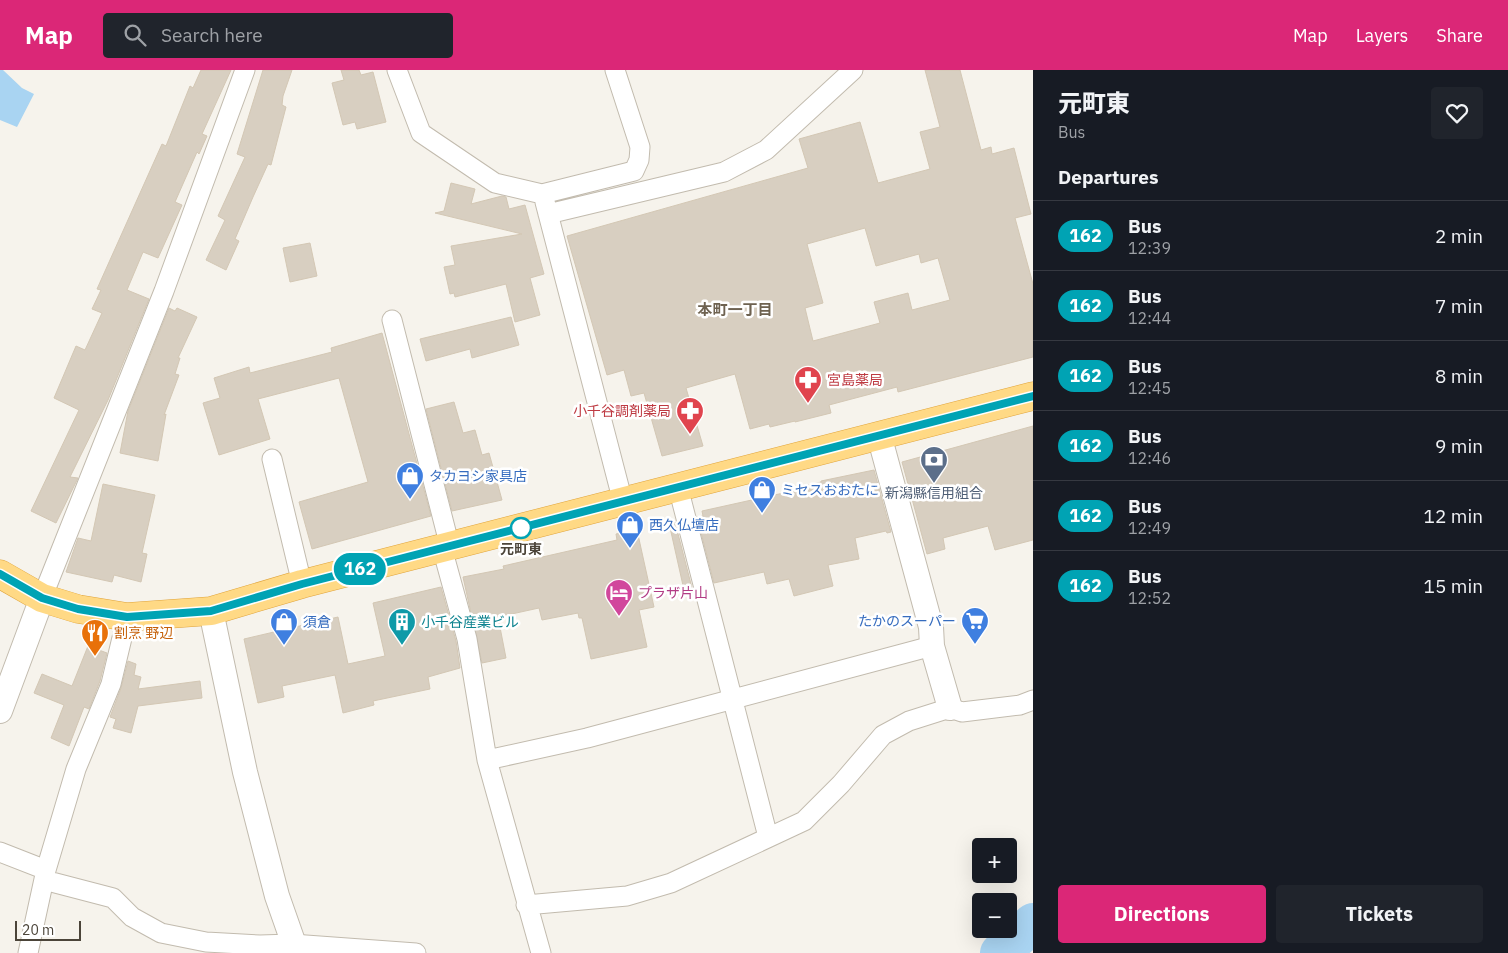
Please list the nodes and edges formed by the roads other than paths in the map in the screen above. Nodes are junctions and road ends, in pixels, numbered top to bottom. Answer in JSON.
{"nodes":[{"id":1,"x":245,"y":70,"type":"edge"},
{"id":2,"x":397,"y":70,"type":"edge"},
{"id":3,"x":615,"y":70,"type":"edge"},
{"id":4,"x":853,"y":70,"type":"edge"},
{"id":5,"x":542,"y":194,"type":"junction"},
{"id":6,"x":548,"y":214,"type":"junction"},
{"id":7,"x":392,"y":320,"type":"dead end"},
{"id":8,"x":1033,"y":396,"type":"edge"},
{"id":9,"x":880,"y":435,"type":"junction"},
{"id":10,"x":272,"y":459,"type":"dead end"},
{"id":11,"x":678,"y":487,"type":"junction"},
{"id":12,"x":623,"y":502,"type":"junction"},
{"id":13,"x":446,"y":548,"type":"junction"},
{"id":14,"x":0,"y":574,"type":"edge"},
{"id":15,"x":302,"y":584,"type":"junction"},
{"id":16,"x":42,"y":598,"type":"junction"},
{"id":17,"x":211,"y":611,"type":"junction"},
{"id":18,"x":127,"y":617,"type":"junction"},
{"id":19,"x":932,"y":646,"type":"junction"},
{"id":20,"x":734,"y":697,"type":"junction"},
{"id":21,"x":1033,"y":700,"type":"edge"},
{"id":22,"x":950,"y":708,"type":"junction"},
{"id":23,"x":0,"y":711,"type":"edge"},
{"id":24,"x":487,"y":760,"type":"junction"},
{"id":25,"x":768,"y":837,"type":"junction"},
{"id":26,"x":0,"y":852,"type":"edge"},
{"id":27,"x":45,"y":875,"type":"junction"},
{"id":28,"x":526,"y":905,"type":"junction"},
{"id":29,"x":295,"y":948,"type":"edge"},
{"id":30,"x":28,"y":953,"type":"edge"},
{"id":31,"x":416,"y":953,"type":"edge"},
{"id":32,"x":541,"y":953,"type":"edge"}],
"edges":[{"from":1,"to":16,"type":"street"},
{"from":2,"to":5,"type":"street"},
{"from":3,"to":5,"type":"street"},
{"from":4,"to":6,"type":"street"},
{"from":5,"to":6,"type":"street"},
{"from":6,"to":12,"type":"street"},
{"from":7,"to":13,"type":"street"},
{"from":8,"to":9,"type":"highway"},
{"from":9,"to":11,"type":"highway"},
{"from":9,"to":19,"type":"street"},
{"from":10,"to":15,"type":"street"},
{"from":11,"to":12,"type":"highway"},
{"from":11,"to":20,"type":"street"},
{"from":12,"to":13,"type":"highway"},
{"from":13,"to":15,"type":"highway"},
{"from":13,"to":24,"type":"street"},
{"from":14,"to":16,"type":"highway"},
{"from":15,"to":17,"type":"highway"},
{"from":16,"to":18,"type":"highway"},
{"from":16,"to":23,"type":"street"},
{"from":17,"to":18,"type":"highway"},
{"from":17,"to":29,"type":"street"},
{"from":18,"to":27,"type":"street"},
{"from":19,"to":20,"type":"street"},
{"from":19,"to":22,"type":"street"},
{"from":20,"to":24,"type":"street"},
{"from":20,"to":25,"type":"street"},
{"from":21,"to":22,"type":"street"},
{"from":22,"to":25,"type":"street"},
{"from":24,"to":28,"type":"street"},
{"from":25,"to":28,"type":"street"},
{"from":26,"to":27,"type":"street"},
{"from":27,"to":29,"type":"street"},
{"from":27,"to":30,"type":"street"},
{"from":28,"to":32,"type":"street"},
{"from":29,"to":31,"type":"street"}]}
